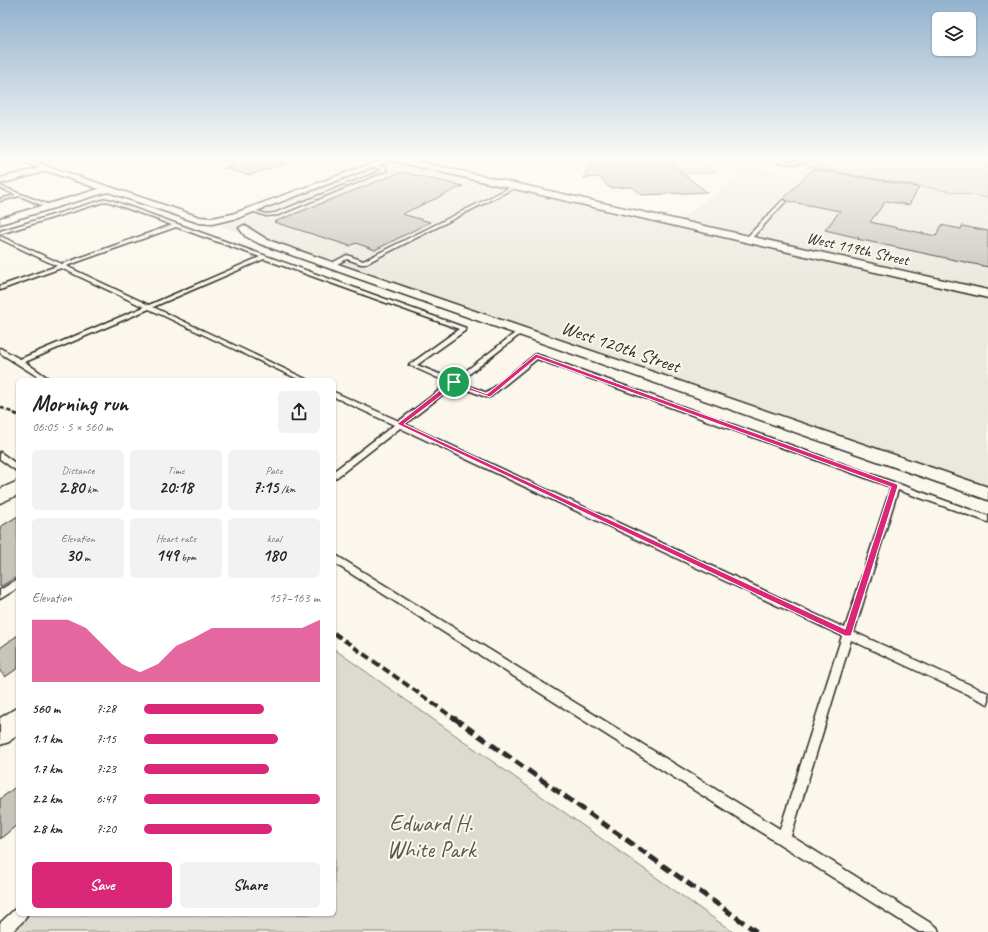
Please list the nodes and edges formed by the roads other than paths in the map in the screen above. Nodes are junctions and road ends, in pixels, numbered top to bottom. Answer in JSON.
{"nodes":[{"id":1,"x":38,"y":201,"type":"edge"},
{"id":2,"x":65,"y":201,"type":"edge"},
{"id":3,"x":102,"y":201,"type":"edge"},
{"id":4,"x":111,"y":201,"type":"edge"},
{"id":5,"x":145,"y":201,"type":"edge"},
{"id":6,"x":274,"y":201,"type":"edge"},
{"id":7,"x":307,"y":201,"type":"edge"},
{"id":8,"x":485,"y":201,"type":"edge"},
{"id":9,"x":584,"y":201,"type":"edge"},
{"id":10,"x":784,"y":201,"type":"dead end"},
{"id":11,"x":50,"y":206,"type":"junction"},
{"id":12,"x":251,"y":210,"type":"junction"},
{"id":13,"x":0,"y":221,"type":"edge"},
{"id":14,"x":176,"y":225,"type":"junction"},
{"id":15,"x":244,"y":228,"type":"dead end"},
{"id":16,"x":0,"y":233,"type":"edge"},
{"id":17,"x":0,"y":237,"type":"edge"},
{"id":18,"x":748,"y":239,"type":"junction"},
{"id":19,"x":264,"y":257,"type":"junction"},
{"id":20,"x":331,"y":265,"type":"junction"},
{"id":21,"x":62,"y":266,"type":"junction"},
{"id":22,"x":0,"y":288,"type":"edge"},
{"id":23,"x":988,"y":294,"type":"edge"},
{"id":24,"x":149,"y":307,"type":"junction"},
{"id":25,"x":521,"y":331,"type":"junction"},
{"id":26,"x":0,"y":350,"type":"edge"},
{"id":27,"x":20,"y":362,"type":"junction"},
{"id":28,"x":45,"y":378,"type":"edge"},
{"id":29,"x":301,"y":378,"type":"edge"},
{"id":30,"x":454,"y":382,"type":"junction"},
{"id":31,"x":336,"y":395,"type":"edge"},
{"id":32,"x":400,"y":424,"type":"junction"},
{"id":33,"x":0,"y":455,"type":"edge"},
{"id":34,"x":16,"y":467,"type":"edge"},
{"id":35,"x":336,"y":473,"type":"edge"},
{"id":36,"x":895,"y":486,"type":"junction"},
{"id":37,"x":16,"y":488,"type":"edge"},
{"id":38,"x":988,"y":494,"type":"edge"},
{"id":39,"x":0,"y":497,"type":"edge"},
{"id":40,"x":988,"y":519,"type":"edge"},
{"id":41,"x":336,"y":559,"type":"edge"},
{"id":42,"x":16,"y":584,"type":"edge"},
{"id":43,"x":0,"y":595,"type":"edge"},
{"id":44,"x":848,"y":634,"type":"junction"},
{"id":45,"x":988,"y":700,"type":"edge"},
{"id":46,"x":16,"y":721,"type":"edge"},
{"id":47,"x":0,"y":733,"type":"edge"},
{"id":48,"x":783,"y":839,"type":"junction"},
{"id":49,"x":18,"y":916,"type":"edge"},
{"id":50,"x":1,"y":932,"type":"edge"},
{"id":51,"x":932,"y":932,"type":"edge"}],
"edges":[{"from":1,"to":11,"type":"lane"},
{"from":2,"to":11,"type":"street"},
{"from":3,"to":16,"type":"lane"},
{"from":4,"to":14,"type":"lane"},
{"from":5,"to":12,"type":"street"},
{"from":6,"to":12,"type":"street"},
{"from":7,"to":12,"type":"lane"},
{"from":8,"to":20,"type":"lane"},
{"from":9,"to":18,"type":"street","name":"West 119th Street"},
{"from":10,"to":18,"type":"lane"},
{"from":11,"to":13,"type":"street"},
{"from":14,"to":19,"type":"lane"},
{"from":14,"to":21,"type":"lane"},
{"from":15,"to":20,"type":"street","name":"West 120th Street"},
{"from":17,"to":21,"type":"lane"},
{"from":18,"to":23,"type":"street","name":"West 119th Street"},
{"from":19,"to":24,"type":"lane"},
{"from":19,"to":30,"type":"lane"},
{"from":20,"to":25,"type":"street","name":"West 120th Street"},
{"from":21,"to":22,"type":"lane"},
{"from":21,"to":24,"type":"lane"},
{"from":24,"to":27,"type":"lane"},
{"from":24,"to":29,"type":"lane"},
{"from":25,"to":30,"type":"lane"},
{"from":25,"to":38,"type":"street","name":"West 120th Street"},
{"from":26,"to":27,"type":"lane"},
{"from":27,"to":28,"type":"lane"},
{"from":30,"to":32,"type":"lane"},
{"from":30,"to":36,"type":"lane"},
{"from":31,"to":32,"type":"lane"},
{"from":32,"to":35,"type":"lane"},
{"from":32,"to":44,"type":"lane"},
{"from":33,"to":34,"type":"lane"},
{"from":36,"to":40,"type":"lane"},
{"from":36,"to":44,"type":"lane"},
{"from":37,"to":39,"type":"street"},
{"from":41,"to":48,"type":"lane"},
{"from":42,"to":43,"type":"lane"},
{"from":44,"to":45,"type":"lane"},
{"from":44,"to":48,"type":"lane"},
{"from":46,"to":47,"type":"street"},
{"from":48,"to":51,"type":"lane"},
{"from":49,"to":50,"type":"lane"}]}
